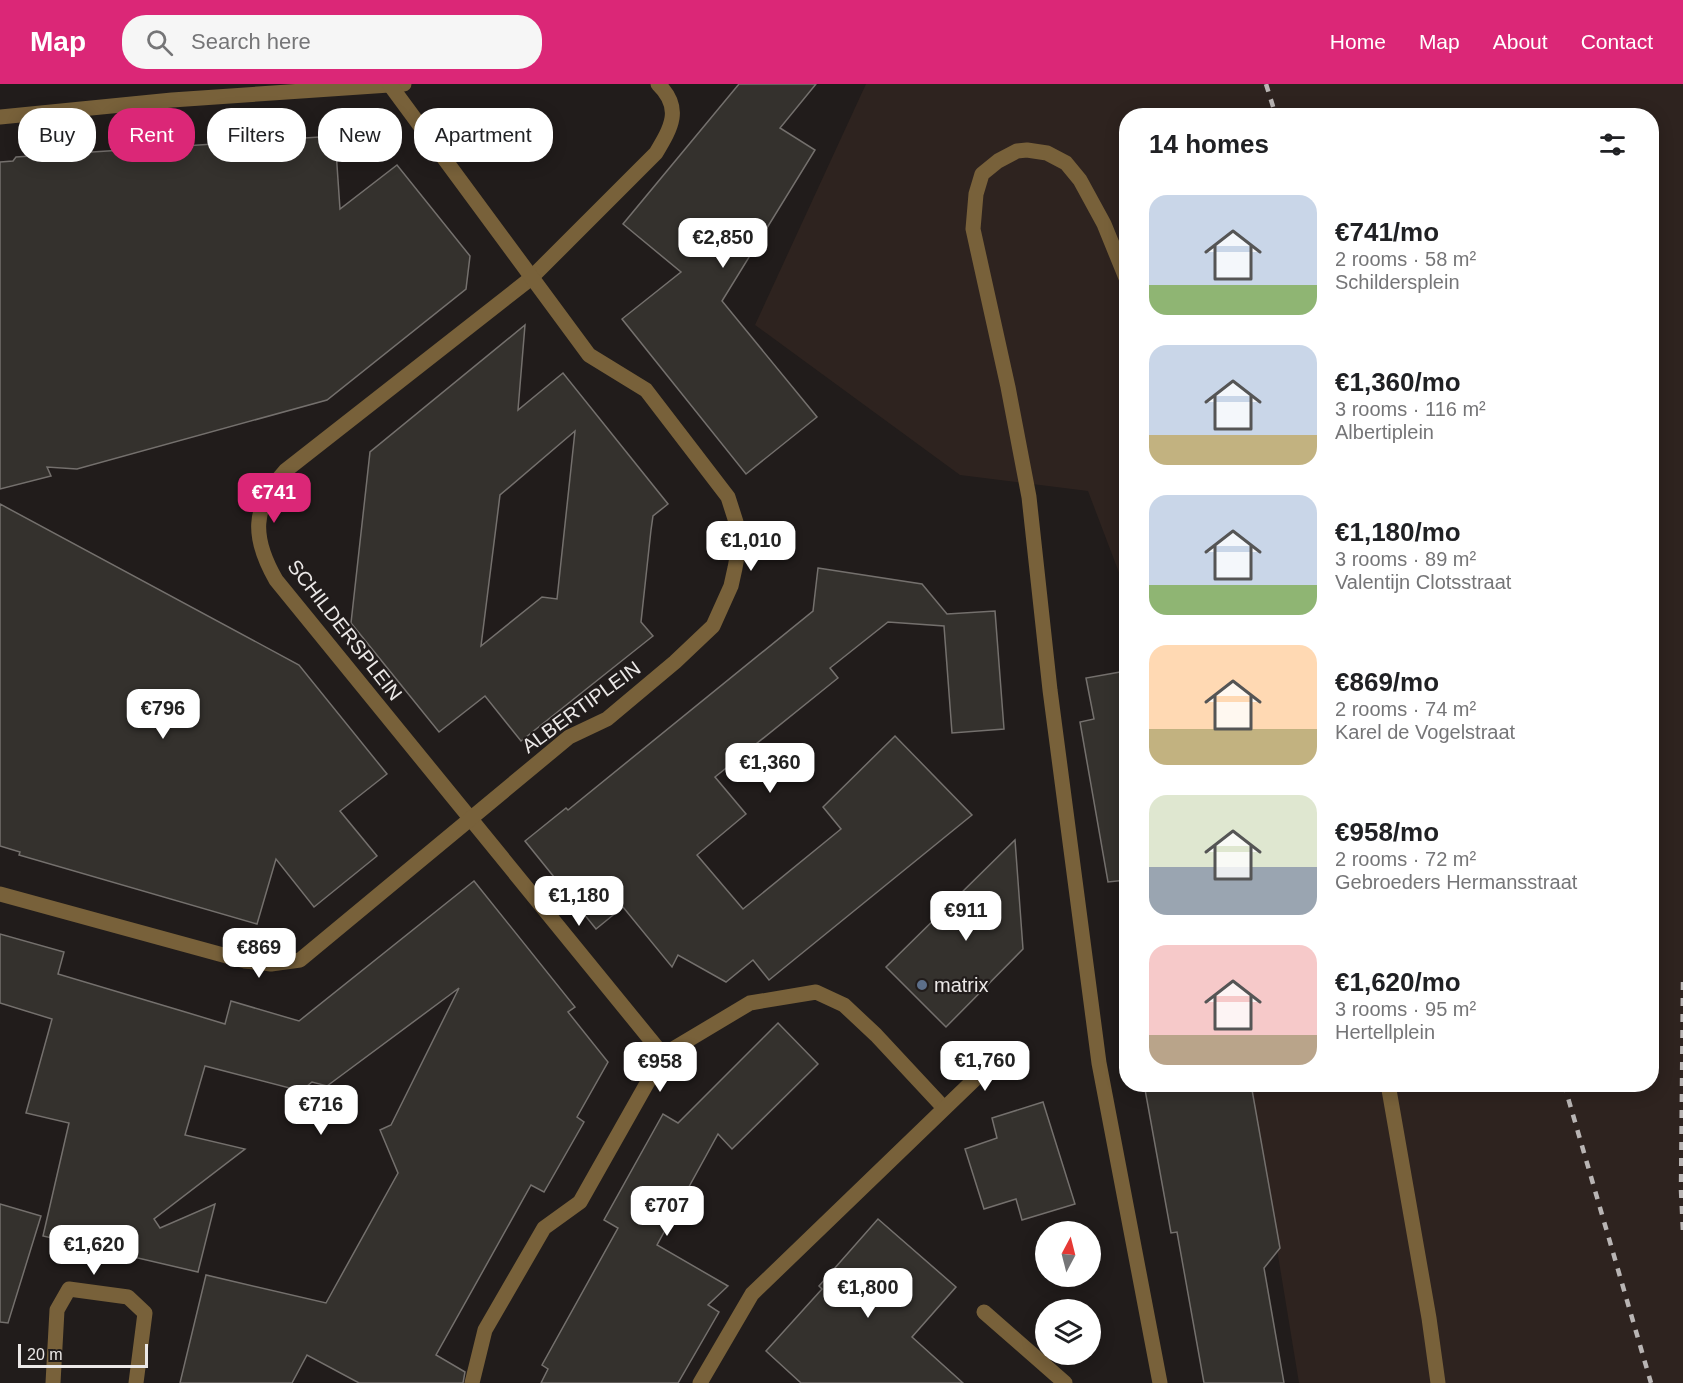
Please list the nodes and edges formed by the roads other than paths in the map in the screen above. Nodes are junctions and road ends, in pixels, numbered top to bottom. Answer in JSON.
{"nodes":[{"id":1,"x":658,"y":84,"type":"edge"},
{"id":2,"x":397,"y":85,"type":"edge"},
{"id":3,"x":0,"y":117,"type":"edge"},
{"id":4,"x":1119,"y":261,"type":"edge"},
{"id":5,"x":530,"y":279,"type":"junction"},
{"id":6,"x":470,"y":821,"type":"junction"},
{"id":7,"x":0,"y":894,"type":"edge"},
{"id":8,"x":1003,"y":1052,"type":"dead end"},
{"id":9,"x":663,"y":1055,"type":"junction"},
{"id":10,"x":1389,"y":1092,"type":"edge"},
{"id":11,"x":944,"y":1108,"type":"junction"},
{"id":12,"x":984,"y":1312,"type":"dead end"},
{"id":13,"x":53,"y":1383,"type":"edge"},
{"id":14,"x":136,"y":1383,"type":"edge"},
{"id":15,"x":472,"y":1383,"type":"edge"},
{"id":16,"x":700,"y":1383,"type":"edge"},
{"id":17,"x":1065,"y":1383,"type":"edge"},
{"id":18,"x":1160,"y":1383,"type":"edge"},
{"id":19,"x":1438,"y":1383,"type":"edge"}],
"edges":[{"from":1,"to":5,"type":"street","name":"SCHILDERSPLEIN"},
{"from":2,"to":3,"type":"street"},
{"from":2,"to":5,"type":"street","name":"ALBERTIPLEIN"},
{"from":4,"to":18,"type":"street"},
{"from":5,"to":6,"type":"street","name":"SCHILDERSPLEIN"},
{"from":5,"to":6,"type":"street","name":"ALBERTIPLEIN"},
{"from":6,"to":7,"type":"street","name":"ALBERTIPLEIN"},
{"from":6,"to":9,"type":"street","name":"SCHILDERSPLEIN"},
{"from":8,"to":11,"type":"street"},
{"from":9,"to":11,"type":"street"},
{"from":9,"to":15,"type":"street"},
{"from":10,"to":19,"type":"street"},
{"from":11,"to":16,"type":"street"},
{"from":12,"to":17,"type":"street"},
{"from":13,"to":14,"type":"street"}]}
